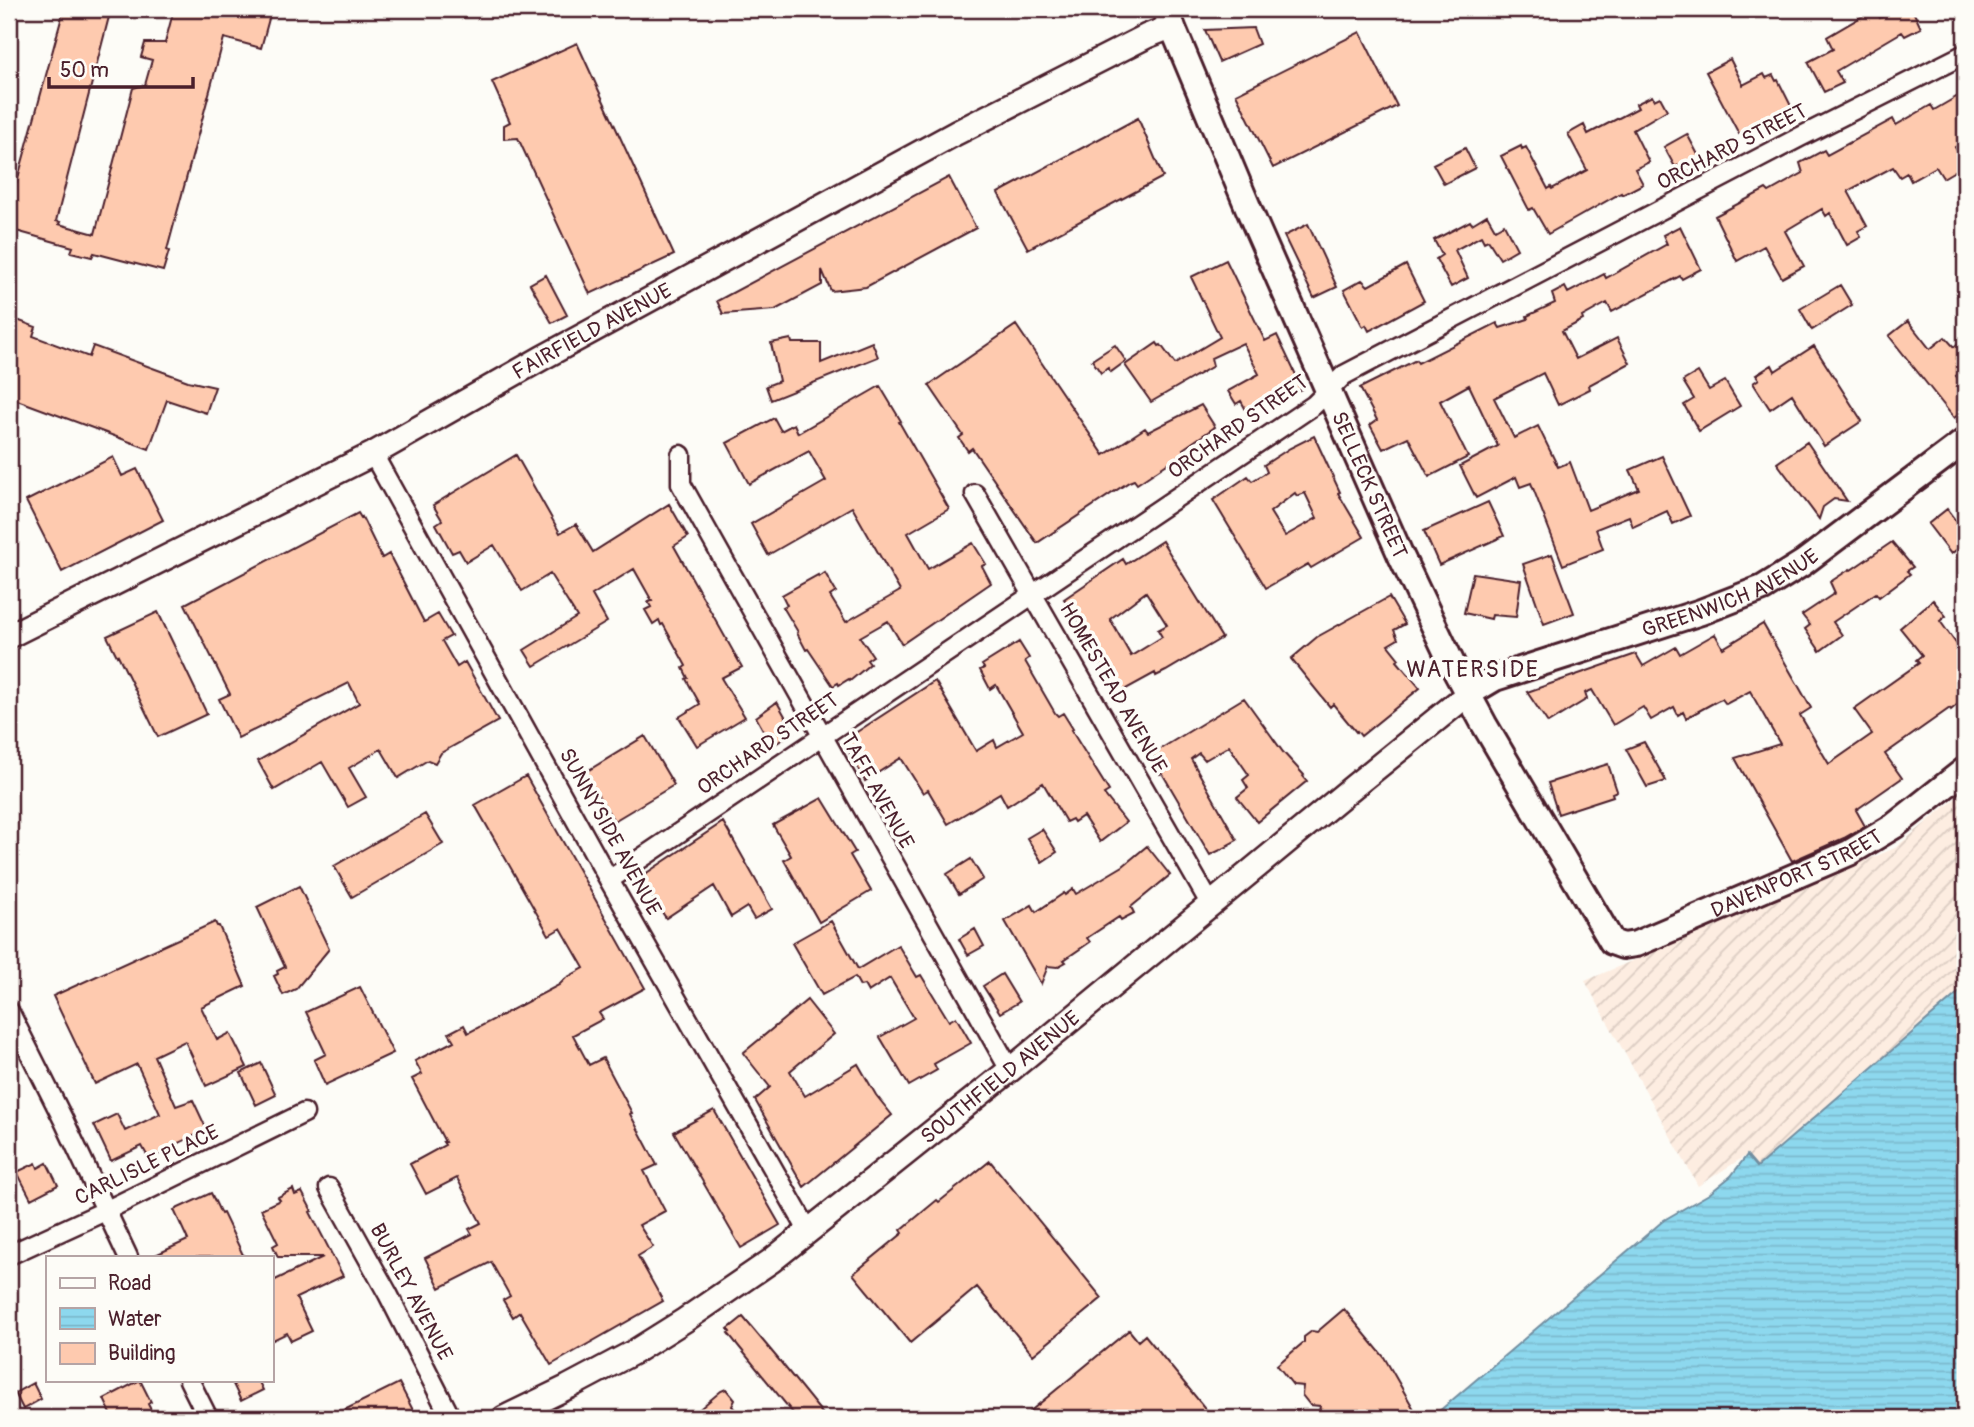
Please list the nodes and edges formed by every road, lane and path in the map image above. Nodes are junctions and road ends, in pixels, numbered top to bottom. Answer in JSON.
{"nodes":[{"id":1,"x":1169,"y":18,"type":"edge"},
{"id":2,"x":1965,"y":54,"type":"edge"},
{"id":3,"x":1328,"y":391,"type":"junction"},
{"id":4,"x":1965,"y":441,"type":"edge"},
{"id":5,"x":373,"y":454,"type":"junction"},
{"id":6,"x":681,"y":455,"type":"dead end"},
{"id":7,"x":975,"y":494,"type":"dead end"},
{"id":8,"x":1032,"y":593,"type":"junction"},
{"id":9,"x":9,"y":636,"type":"edge"},
{"id":10,"x":1468,"y":694,"type":"junction"},
{"id":11,"x":821,"y":736,"type":"junction"},
{"id":12,"x":1965,"y":770,"type":"edge"},
{"id":13,"x":609,"y":880,"type":"junction"},
{"id":14,"x":1211,"y":905,"type":"junction"},
{"id":15,"x":1612,"y":942,"type":"joint"},
{"id":16,"x":9,"y":1011,"type":"edge"},
{"id":17,"x":1010,"y":1070,"type":"junction"},
{"id":18,"x":304,"y":1113,"type":"dead end"},
{"id":19,"x":329,"y":1188,"type":"dead end"},
{"id":20,"x":105,"y":1212,"type":"junction"},
{"id":21,"x":809,"y":1232,"type":"junction"},
{"id":22,"x":9,"y":1255,"type":"edge"},
{"id":23,"x":127,"y":1256,"type":"edge"},
{"id":24,"x":190,"y":1382,"type":"edge"},
{"id":25,"x":208,"y":1418,"type":"edge"},
{"id":26,"x":451,"y":1418,"type":"edge"},
{"id":27,"x":504,"y":1418,"type":"edge"}],
"edges":[{"from":1,"to":3,"type":"main road","name":"SELLECK STREET"},
{"from":1,"to":5,"type":"street","name":"FAIRFIELD AVENUE"},
{"from":2,"to":3,"type":"street","name":"ORCHARD STREET"},
{"from":3,"to":8,"type":"street","name":"ORCHARD STREET"},
{"from":3,"to":10,"type":"main road","name":"SELLECK STREET"},
{"from":4,"to":10,"type":"main road","name":"GREENWICH AVENUE"},
{"from":5,"to":9,"type":"street","name":"FAIRFIELD AVENUE"},
{"from":5,"to":13,"type":"street","name":"SUNNYSIDE AVENUE"},
{"from":6,"to":11,"type":"street","name":"TAFF AVENUE"},
{"from":7,"to":8,"type":"street","name":"HOMESTEAD AVENUE"},
{"from":8,"to":11,"type":"street","name":"ORCHARD STREET"},
{"from":8,"to":14,"type":"street","name":"HOMESTEAD AVENUE"},
{"from":10,"to":14,"type":"street","name":"SOUTHFIELD AVENUE"},
{"from":10,"to":15,"type":"main road","name":"SELLECK STREET"},
{"from":11,"to":13,"type":"street","name":"ORCHARD STREET"},
{"from":11,"to":17,"type":"street","name":"TAFF AVENUE"},
{"from":12,"to":15,"type":"main road","name":"DAVENPORT STREET"},
{"from":13,"to":21,"type":"street","name":"SUNNYSIDE AVENUE"},
{"from":14,"to":17,"type":"street","name":"SOUTHFIELD AVENUE"},
{"from":16,"to":20,"type":"street"},
{"from":17,"to":21,"type":"street","name":"SOUTHFIELD AVENUE"},
{"from":18,"to":20,"type":"street","name":"CARLISLE PLACE"},
{"from":19,"to":26,"type":"street","name":"BURLEY AVENUE"},
{"from":20,"to":22,"type":"street","name":"CARLISLE PLACE"},
{"from":20,"to":23,"type":"street"},
{"from":21,"to":27,"type":"street","name":"SOUTHFIELD AVENUE"},
{"from":24,"to":25,"type":"street"}]}
